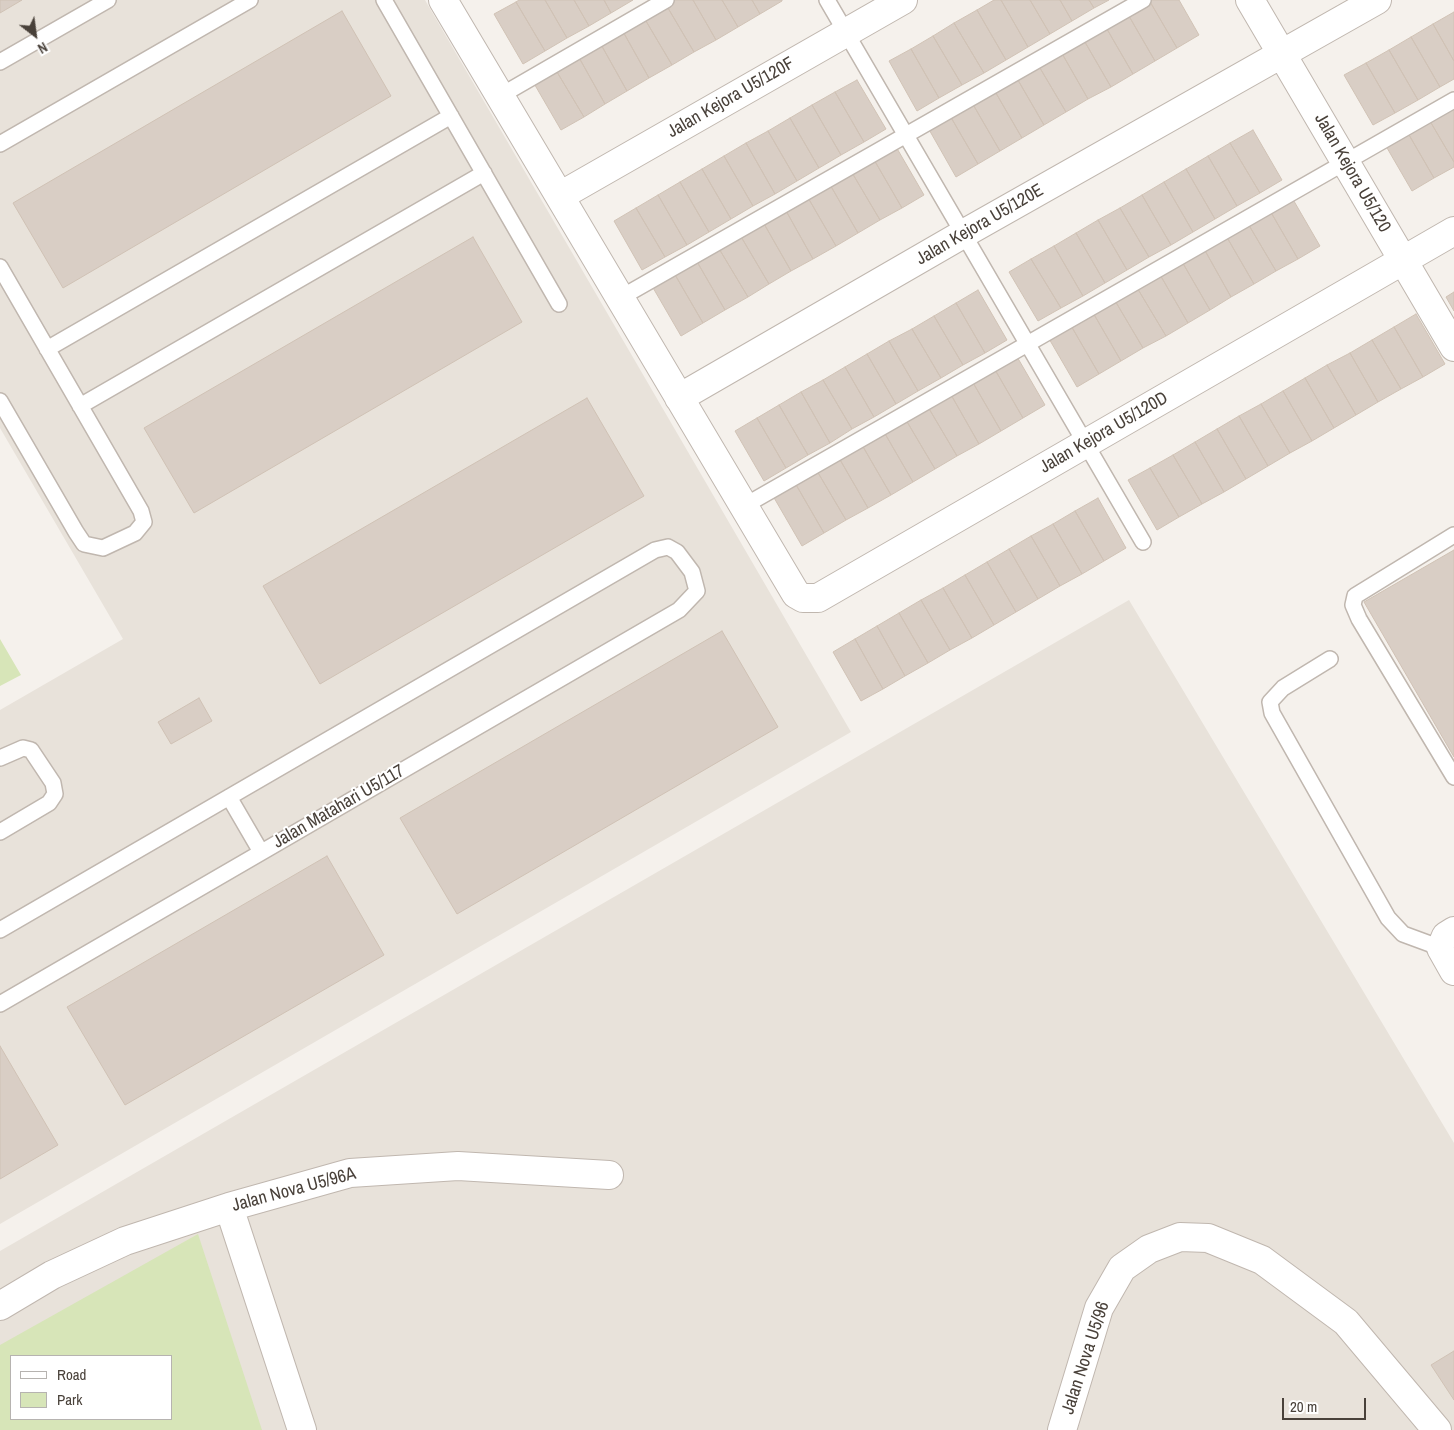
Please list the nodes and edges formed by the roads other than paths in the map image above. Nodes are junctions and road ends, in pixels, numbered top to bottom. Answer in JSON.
{"nodes":[{"id":1,"x":108,"y":0,"type":"edge"},
{"id":2,"x":250,"y":0,"type":"edge"},
{"id":3,"x":384,"y":0,"type":"edge"},
{"id":4,"x":443,"y":0,"type":"edge"},
{"id":5,"x":666,"y":0,"type":"edge"},
{"id":6,"x":827,"y":0,"type":"edge"},
{"id":7,"x":903,"y":0,"type":"edge"},
{"id":8,"x":1143,"y":0,"type":"edge"},
{"id":9,"x":1250,"y":0,"type":"edge"},
{"id":10,"x":1377,"y":0,"type":"edge"},
{"id":11,"x":846,"y":32,"type":"junction"},
{"id":12,"x":1282,"y":54,"type":"junction"},
{"id":13,"x":0,"y":62,"type":"edge"},
{"id":14,"x":500,"y":96,"type":"junction"},
{"id":15,"x":1454,"y":100,"type":"edge"},
{"id":16,"x":451,"y":116,"type":"junction"},
{"id":17,"x":906,"y":135,"type":"junction"},
{"id":18,"x":0,"y":144,"type":"edge"},
{"id":19,"x":1345,"y":162,"type":"junction"},
{"id":20,"x":484,"y":174,"type":"junction"},
{"id":21,"x":560,"y":196,"type":"junction"},
{"id":22,"x":1454,"y":231,"type":"edge"},
{"id":23,"x":963,"y":234,"type":"junction"},
{"id":24,"x":1403,"y":260,"type":"junction"},
{"id":25,"x":0,"y":267,"type":"edge"},
{"id":26,"x":620,"y":298,"type":"junction"},
{"id":27,"x":559,"y":304,"type":"dead end"},
{"id":28,"x":1027,"y":344,"type":"junction"},
{"id":29,"x":1454,"y":347,"type":"edge"},
{"id":30,"x":47,"y":349,"type":"junction"},
{"id":31,"x":679,"y":398,"type":"junction"},
{"id":32,"x":0,"y":401,"type":"edge"},
{"id":33,"x":80,"y":406,"type":"junction"},
{"id":34,"x":1085,"y":444,"type":"junction"},
{"id":35,"x":744,"y":506,"type":"junction"},
{"id":36,"x":1454,"y":535,"type":"edge"},
{"id":37,"x":1143,"y":542,"type":"dead end"},
{"id":38,"x":1330,"y":659,"type":"dead end"},
{"id":39,"x":0,"y":758,"type":"edge"},
{"id":40,"x":1454,"y":777,"type":"edge"},
{"id":41,"x":229,"y":797,"type":"junction"},
{"id":42,"x":0,"y":832,"type":"edge"},
{"id":43,"x":261,"y":852,"type":"junction"},
{"id":44,"x":0,"y":930,"type":"edge"},
{"id":45,"x":1450,"y":950,"type":"edge"},
{"id":46,"x":0,"y":1004,"type":"edge"},
{"id":47,"x":610,"y":1175,"type":"dead end"},
{"id":48,"x":229,"y":1207,"type":"junction"},
{"id":49,"x":0,"y":1306,"type":"edge"},
{"id":50,"x":302,"y":1430,"type":"edge"},
{"id":51,"x":1062,"y":1430,"type":"edge"},
{"id":52,"x":1437,"y":1430,"type":"edge"}],
"edges":[{"from":1,"to":13,"type":"lane"},
{"from":2,"to":18,"type":"lane"},
{"from":3,"to":16,"type":"lane"},
{"from":4,"to":14,"type":"street"},
{"from":5,"to":14,"type":"lane"},
{"from":6,"to":11,"type":"lane"},
{"from":7,"to":11,"type":"street","name":"Jalan Kejora U5/120F"},
{"from":8,"to":17,"type":"lane"},
{"from":9,"to":12,"type":"street","name":"Jalan Kejora U5/120"},
{"from":10,"to":12,"type":"street","name":"Jalan Kejora U5/120E"},
{"from":11,"to":17,"type":"lane"},
{"from":11,"to":21,"type":"street","name":"Jalan Kejora U5/120F"},
{"from":12,"to":19,"type":"street","name":"Jalan Kejora U5/120"},
{"from":12,"to":23,"type":"street","name":"Jalan Kejora U5/120E"},
{"from":14,"to":21,"type":"street"},
{"from":15,"to":19,"type":"lane"},
{"from":16,"to":20,"type":"lane"},
{"from":16,"to":30,"type":"lane"},
{"from":17,"to":23,"type":"lane"},
{"from":17,"to":26,"type":"lane"},
{"from":19,"to":24,"type":"street","name":"Jalan Kejora U5/120"},
{"from":19,"to":28,"type":"lane"},
{"from":20,"to":27,"type":"lane"},
{"from":20,"to":33,"type":"lane"},
{"from":21,"to":26,"type":"street"},
{"from":22,"to":24,"type":"street","name":"Jalan Kejora U5/120D"},
{"from":23,"to":28,"type":"lane"},
{"from":23,"to":31,"type":"street","name":"Jalan Kejora U5/120E"},
{"from":24,"to":29,"type":"street","name":"Jalan Kejora U5/120"},
{"from":24,"to":34,"type":"street","name":"Jalan Kejora U5/120D"},
{"from":25,"to":30,"type":"lane"},
{"from":26,"to":31,"type":"street"},
{"from":28,"to":34,"type":"lane"},
{"from":28,"to":35,"type":"lane"},
{"from":30,"to":33,"type":"lane"},
{"from":31,"to":35,"type":"street"},
{"from":32,"to":33,"type":"lane"},
{"from":34,"to":35,"type":"street","name":"Jalan Kejora U5/120D"},
{"from":34,"to":37,"type":"lane"},
{"from":36,"to":40,"type":"lane"},
{"from":38,"to":45,"type":"lane"},
{"from":39,"to":42,"type":"lane"},
{"from":41,"to":43,"type":"lane"},
{"from":41,"to":43,"type":"lane","name":"Jalan Matahari U5/117"},
{"from":41,"to":44,"type":"lane"},
{"from":43,"to":46,"type":"lane","name":"Jalan Matahari U5/117"},
{"from":47,"to":48,"type":"street","name":"Jalan Nova U5/96A"},
{"from":48,"to":49,"type":"street","name":"Jalan Nova U5/96A"},
{"from":48,"to":50,"type":"street"},
{"from":51,"to":52,"type":"street","name":"Jalan Nova U5/96"}]}
